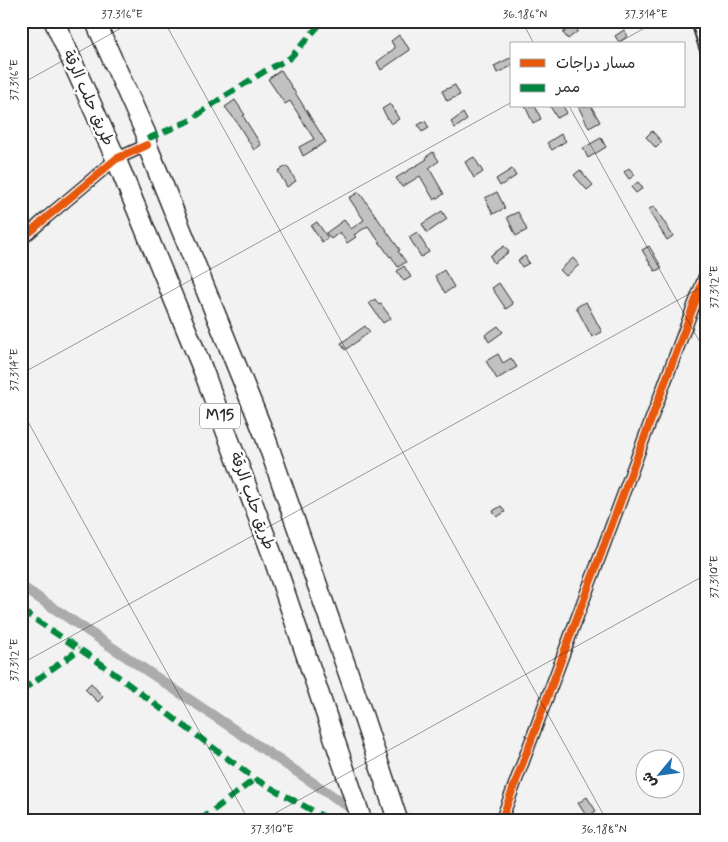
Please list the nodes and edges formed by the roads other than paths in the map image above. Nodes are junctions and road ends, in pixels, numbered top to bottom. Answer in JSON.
{"nodes":[{"id":1,"x":54,"y":21,"type":"edge"},
{"id":2,"x":95,"y":21,"type":"edge"},
{"id":3,"x":699,"y":21,"type":"edge"},
{"id":4,"x":707,"y":47,"type":"edge"},
{"id":5,"x":147,"y":145,"type":"junction"},
{"id":6,"x":116,"y":159,"type":"junction"},
{"id":7,"x":21,"y":240,"type":"edge"},
{"id":8,"x":707,"y":270,"type":"edge"},
{"id":9,"x":362,"y":821,"type":"edge"},
{"id":10,"x":398,"y":821,"type":"edge"},
{"id":11,"x":501,"y":821,"type":"edge"}],
"edges":[{"from":1,"to":6,"type":"highway","name":"طريق حلب الرقة","number":"M15"},
{"from":2,"to":5,"type":"highway","name":"طريق حلب الرقة","number":"M15"},
{"from":3,"to":4,"type":"street"},
{"from":5,"to":6,"type":"street"},
{"from":5,"to":10,"type":"highway","name":"طريق حلب الرقة","number":"M15"},
{"from":6,"to":7,"type":"street"},
{"from":6,"to":9,"type":"highway","name":"طريق حلب الرقة","number":"M15"},
{"from":8,"to":11,"type":"street"}]}
